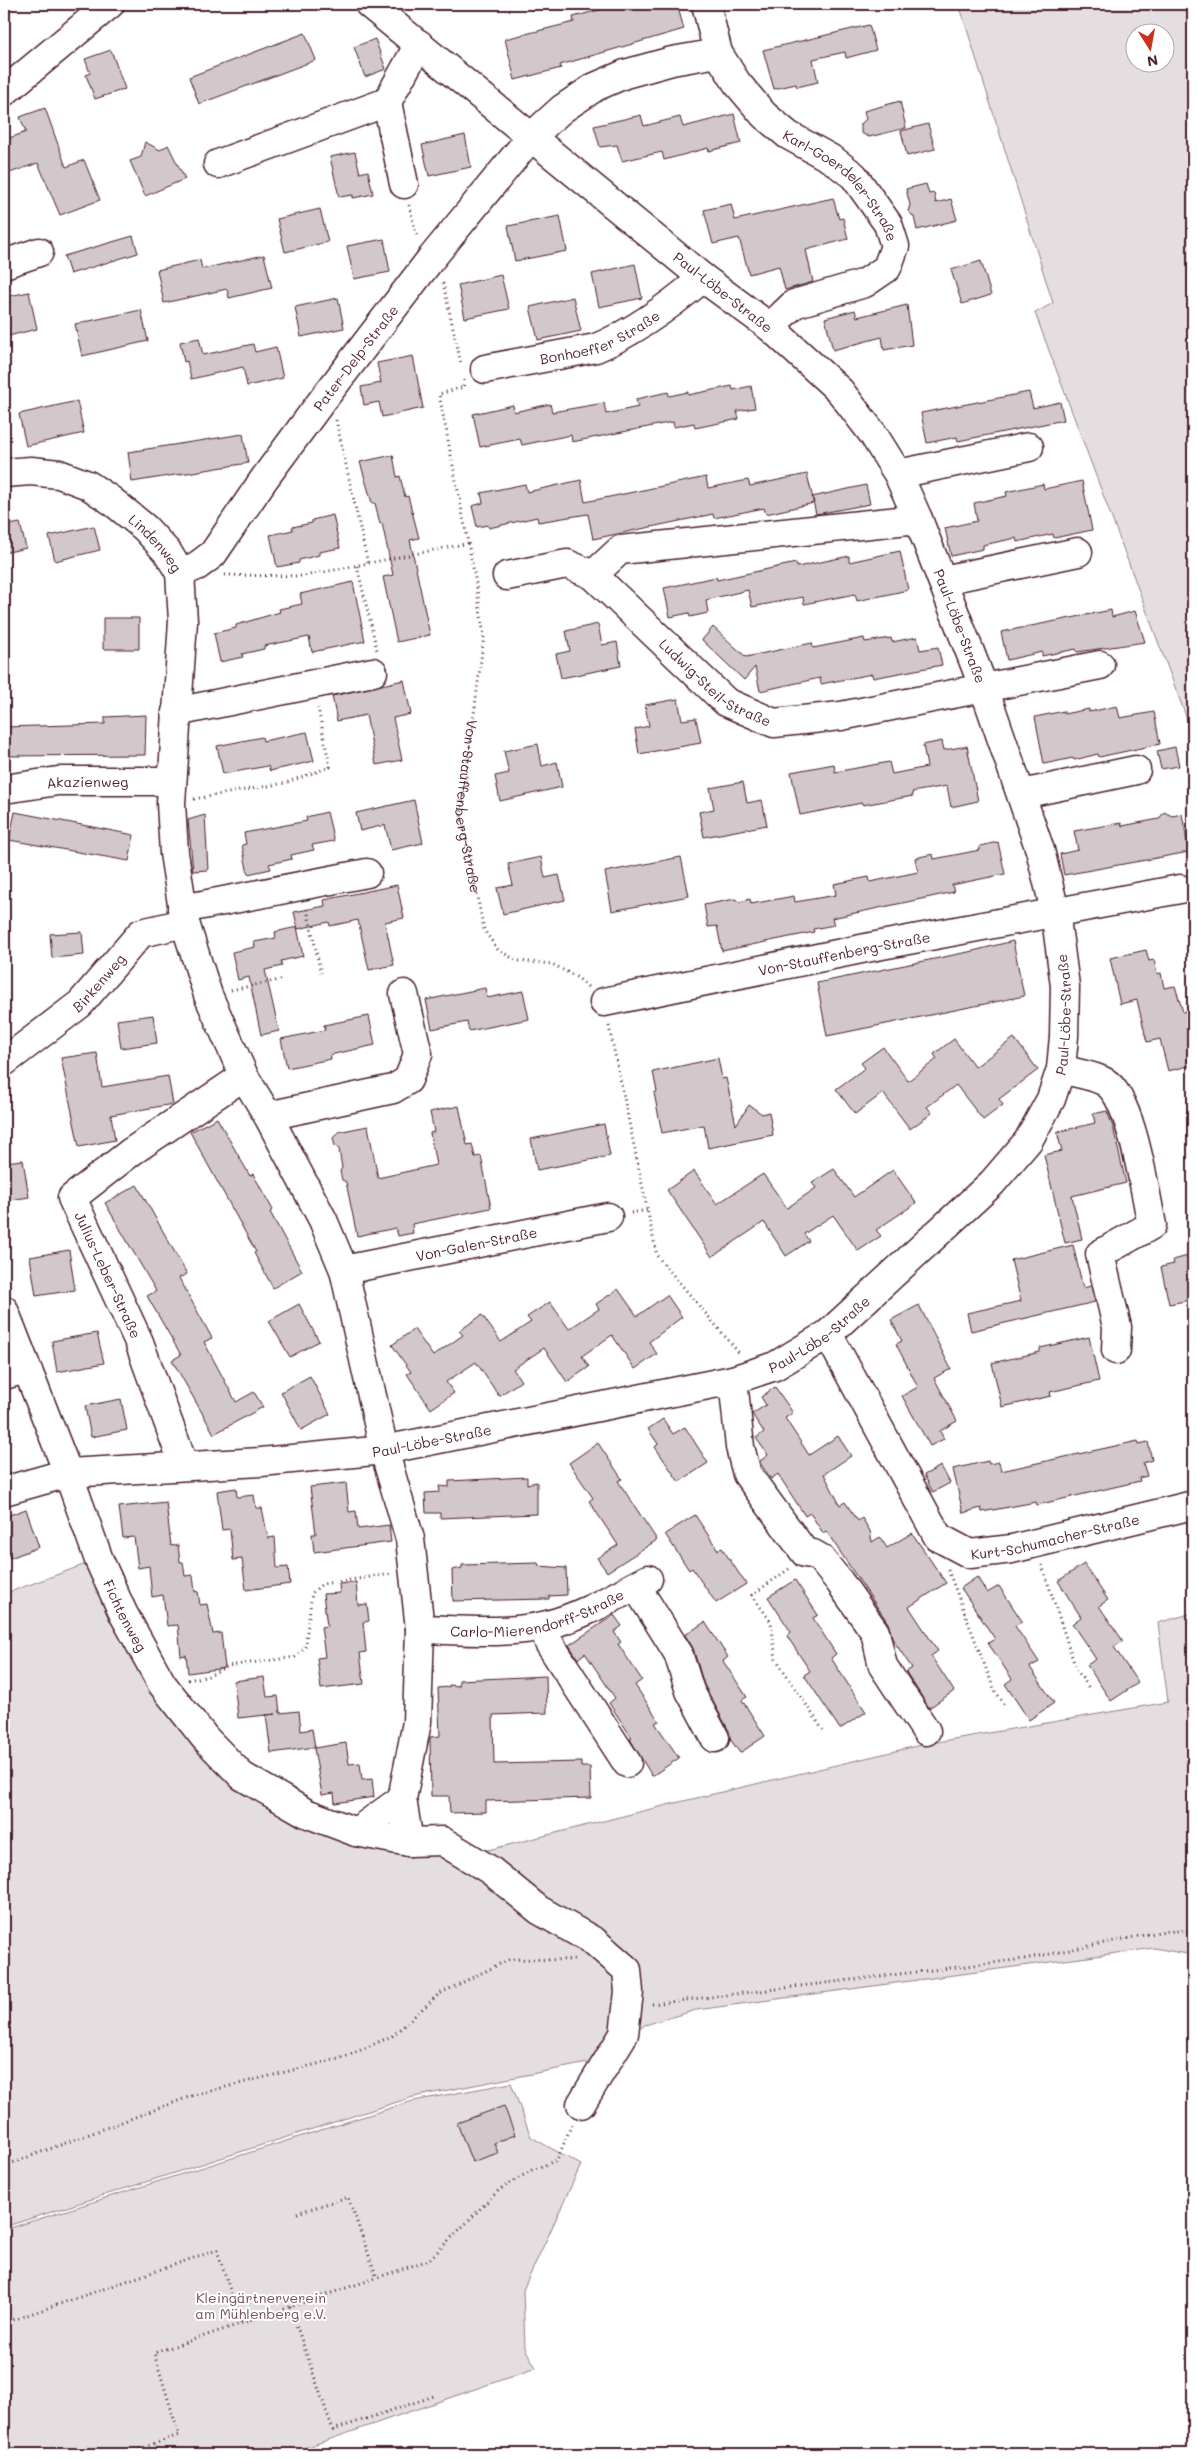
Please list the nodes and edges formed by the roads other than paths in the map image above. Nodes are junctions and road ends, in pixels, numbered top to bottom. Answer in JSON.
{"nodes":[{"id":1,"x":110,"y":4,"type":"edge"},
{"id":2,"x":369,"y":4,"type":"edge"},
{"id":3,"x":706,"y":4,"type":"edge"},
{"id":4,"x":419,"y":44,"type":"junction"},
{"id":5,"x":718,"y":53,"type":"junction"},
{"id":6,"x":4,"y":92,"type":"edge"},
{"id":7,"x":386,"y":102,"type":"junction"},
{"id":8,"x":531,"y":137,"type":"junction"},
{"id":9,"x":218,"y":164,"type":"dead end"},
{"id":10,"x":404,"y":184,"type":"road end"},
{"id":11,"x":38,"y":252,"type":"dead end"},
{"id":12,"x":4,"y":264,"type":"edge"},
{"id":13,"x":702,"y":278,"type":"junction"},
{"id":14,"x":770,"y":327,"type":"junction"},
{"id":15,"x":470,"y":370,"type":"road end"},
{"id":16,"x":1029,"y":447,"type":"dead end"},
{"id":17,"x":4,"y":474,"type":"edge"},
{"id":18,"x":898,"y":474,"type":"junction"},
{"id":19,"x":918,"y":519,"type":"junction"},
{"id":20,"x":1078,"y":552,"type":"dead end"},
{"id":21,"x":180,"y":573,"type":"junction"},
{"id":22,"x":593,"y":575,"type":"junction"},
{"id":23,"x":507,"y":576,"type":"dead end"},
{"id":24,"x":943,"y":580,"type":"junction"},
{"id":25,"x":1100,"y":665,"type":"dead end"},
{"id":26,"x":373,"y":672,"type":"road end"},
{"id":27,"x":984,"y":688,"type":"junction"},
{"id":28,"x":176,"y":712,"type":"junction"},
{"id":29,"x":1136,"y":770,"type":"dead end"},
{"id":30,"x":4,"y":789,"type":"edge"},
{"id":31,"x":171,"y":792,"type":"junction"},
{"id":32,"x":1022,"y":794,"type":"junction"},
{"id":33,"x":367,"y":873,"type":"dead end"},
{"id":34,"x":1180,"y":889,"type":"dead end"},
{"id":35,"x":1054,"y":911,"type":"junction"},
{"id":36,"x":183,"y":916,"type":"junction"},
{"id":37,"x":404,"y":994,"type":"dead end"},
{"id":38,"x":604,"y":1002,"type":"road end"},
{"id":39,"x":4,"y":1062,"type":"edge"},
{"id":40,"x":1061,"y":1069,"type":"junction"},
{"id":41,"x":244,"y":1076,"type":"junction"},
{"id":42,"x":268,"y":1116,"type":"junction"},
{"id":43,"x":608,"y":1217,"type":"dead end"},
{"id":44,"x":344,"y":1270,"type":"junction"},
{"id":45,"x":4,"y":1310,"type":"edge"},
{"id":46,"x":828,"y":1334,"type":"junction"},
{"id":47,"x":1116,"y":1350,"type":"dead end"},
{"id":48,"x":15,"y":1372,"type":"edge"},
{"id":49,"x":740,"y":1378,"type":"junction"},
{"id":50,"x":384,"y":1450,"type":"junction"},
{"id":51,"x":184,"y":1466,"type":"junction"},
{"id":52,"x":68,"y":1473,"type":"junction"},
{"id":53,"x":4,"y":1491,"type":"edge"},
{"id":54,"x":1193,"y":1505,"type":"edge"},
{"id":55,"x":544,"y":1626,"type":"junction"},
{"id":56,"x":420,"y":1629,"type":"junction"},
{"id":57,"x":926,"y":1732,"type":"dead end"},
{"id":58,"x":715,"y":1738,"type":"dead end"},
{"id":59,"x":627,"y":1763,"type":"dead end"},
{"id":60,"x":402,"y":1799,"type":"junction"},
{"id":61,"x":356,"y":1832,"type":"junction"},
{"id":62,"x":409,"y":1842,"type":"junction"},
{"id":63,"x":581,"y":2104,"type":"road end"}],
"edges":[{"from":1,"to":6,"type":"street"},
{"from":2,"to":4,"type":"street","name":"Paul-Löbe-Straße"},
{"from":3,"to":5,"type":"street","name":"Karl-Goerdeler-Straße"},
{"from":4,"to":7,"type":"street"},
{"from":4,"to":8,"type":"street","name":"Paul-Löbe-Straße"},
{"from":5,"to":8,"type":"street"},
{"from":5,"to":14,"type":"street","name":"Karl-Goerdeler-Straße"},
{"from":7,"to":9,"type":"street"},
{"from":7,"to":10,"type":"street"},
{"from":8,"to":13,"type":"street","name":"Paul-Löbe-Straße"},
{"from":8,"to":21,"type":"street","name":"Pater-Delp-Straße"},
{"from":11,"to":12,"type":"street"},
{"from":13,"to":14,"type":"street","name":"Paul-Löbe-Straße"},
{"from":13,"to":15,"type":"street","name":"Bonhoeffer Straße"},
{"from":14,"to":18,"type":"street","name":"Paul-Löbe-Straße"},
{"from":16,"to":18,"type":"street"},
{"from":17,"to":21,"type":"street","name":"Lindenweg"},
{"from":18,"to":19,"type":"street","name":"Paul-Löbe-Straße"},
{"from":19,"to":22,"type":"street"},
{"from":19,"to":24,"type":"street","name":"Paul-Löbe-Straße"},
{"from":20,"to":24,"type":"street"},
{"from":21,"to":28,"type":"street","name":"Lindenweg"},
{"from":22,"to":23,"type":"street","name":"Ludwig-Steil-Straße"},
{"from":22,"to":27,"type":"street","name":"Ludwig-Steil-Straße"},
{"from":24,"to":27,"type":"street","name":"Paul-Löbe-Straße"},
{"from":25,"to":27,"type":"street","name":"Ludwig-Steil-Straße"},
{"from":26,"to":28,"type":"street"},
{"from":27,"to":32,"type":"street","name":"Paul-Löbe-Straße"},
{"from":28,"to":31,"type":"street","name":"Lindenweg"},
{"from":29,"to":32,"type":"street"},
{"from":30,"to":31,"type":"street","name":"Akazienweg"},
{"from":31,"to":36,"type":"street"},
{"from":32,"to":35,"type":"street","name":"Paul-Löbe-Straße"},
{"from":33,"to":36,"type":"street","name":"Birkenweg"},
{"from":34,"to":35,"type":"street","name":"Von-Stauffenberg-Straße"},
{"from":35,"to":38,"type":"street","name":"Von-Stauffenberg-Straße"},
{"from":35,"to":40,"type":"street","name":"Paul-Löbe-Straße"},
{"from":36,"to":39,"type":"street","name":"Birkenweg"},
{"from":36,"to":41,"type":"street"},
{"from":37,"to":42,"type":"street"},
{"from":40,"to":46,"type":"street","name":"Paul-Löbe-Straße"},
{"from":40,"to":47,"type":"street"},
{"from":41,"to":42,"type":"street"},
{"from":41,"to":51,"type":"street","name":"Julius-Leber-Straße"},
{"from":42,"to":44,"type":"street"},
{"from":43,"to":44,"type":"street","name":"Von-Galen-Straße"},
{"from":44,"to":50,"type":"street"},
{"from":45,"to":48,"type":"street","name":"Fichtenweg"},
{"from":46,"to":49,"type":"street","name":"Paul-Löbe-Straße"},
{"from":46,"to":54,"type":"street","name":"Kurt-Schumacher-Straße"},
{"from":48,"to":52,"type":"street","name":"Fichtenweg"},
{"from":49,"to":50,"type":"street","name":"Paul-Löbe-Straße"},
{"from":49,"to":57,"type":"street"},
{"from":50,"to":51,"type":"street","name":"Paul-Löbe-Straße"},
{"from":50,"to":56,"type":"street"},
{"from":51,"to":52,"type":"street","name":"Paul-Löbe-Straße"},
{"from":52,"to":53,"type":"street","name":"Paul-Löbe-Straße"},
{"from":52,"to":61,"type":"street","name":"Fichtenweg"},
{"from":55,"to":56,"type":"street","name":"Carlo-Mierendorff-Straße"},
{"from":55,"to":58,"type":"street","name":"Carlo-Mierendorff-Straße"},
{"from":55,"to":59,"type":"street"},
{"from":56,"to":60,"type":"street"},
{"from":60,"to":61,"type":"street"},
{"from":60,"to":62,"type":"street"},
{"from":61,"to":62,"type":"street","name":"Fichtenweg"},
{"from":62,"to":63,"type":"street","name":"Fichtenweg"}]}
